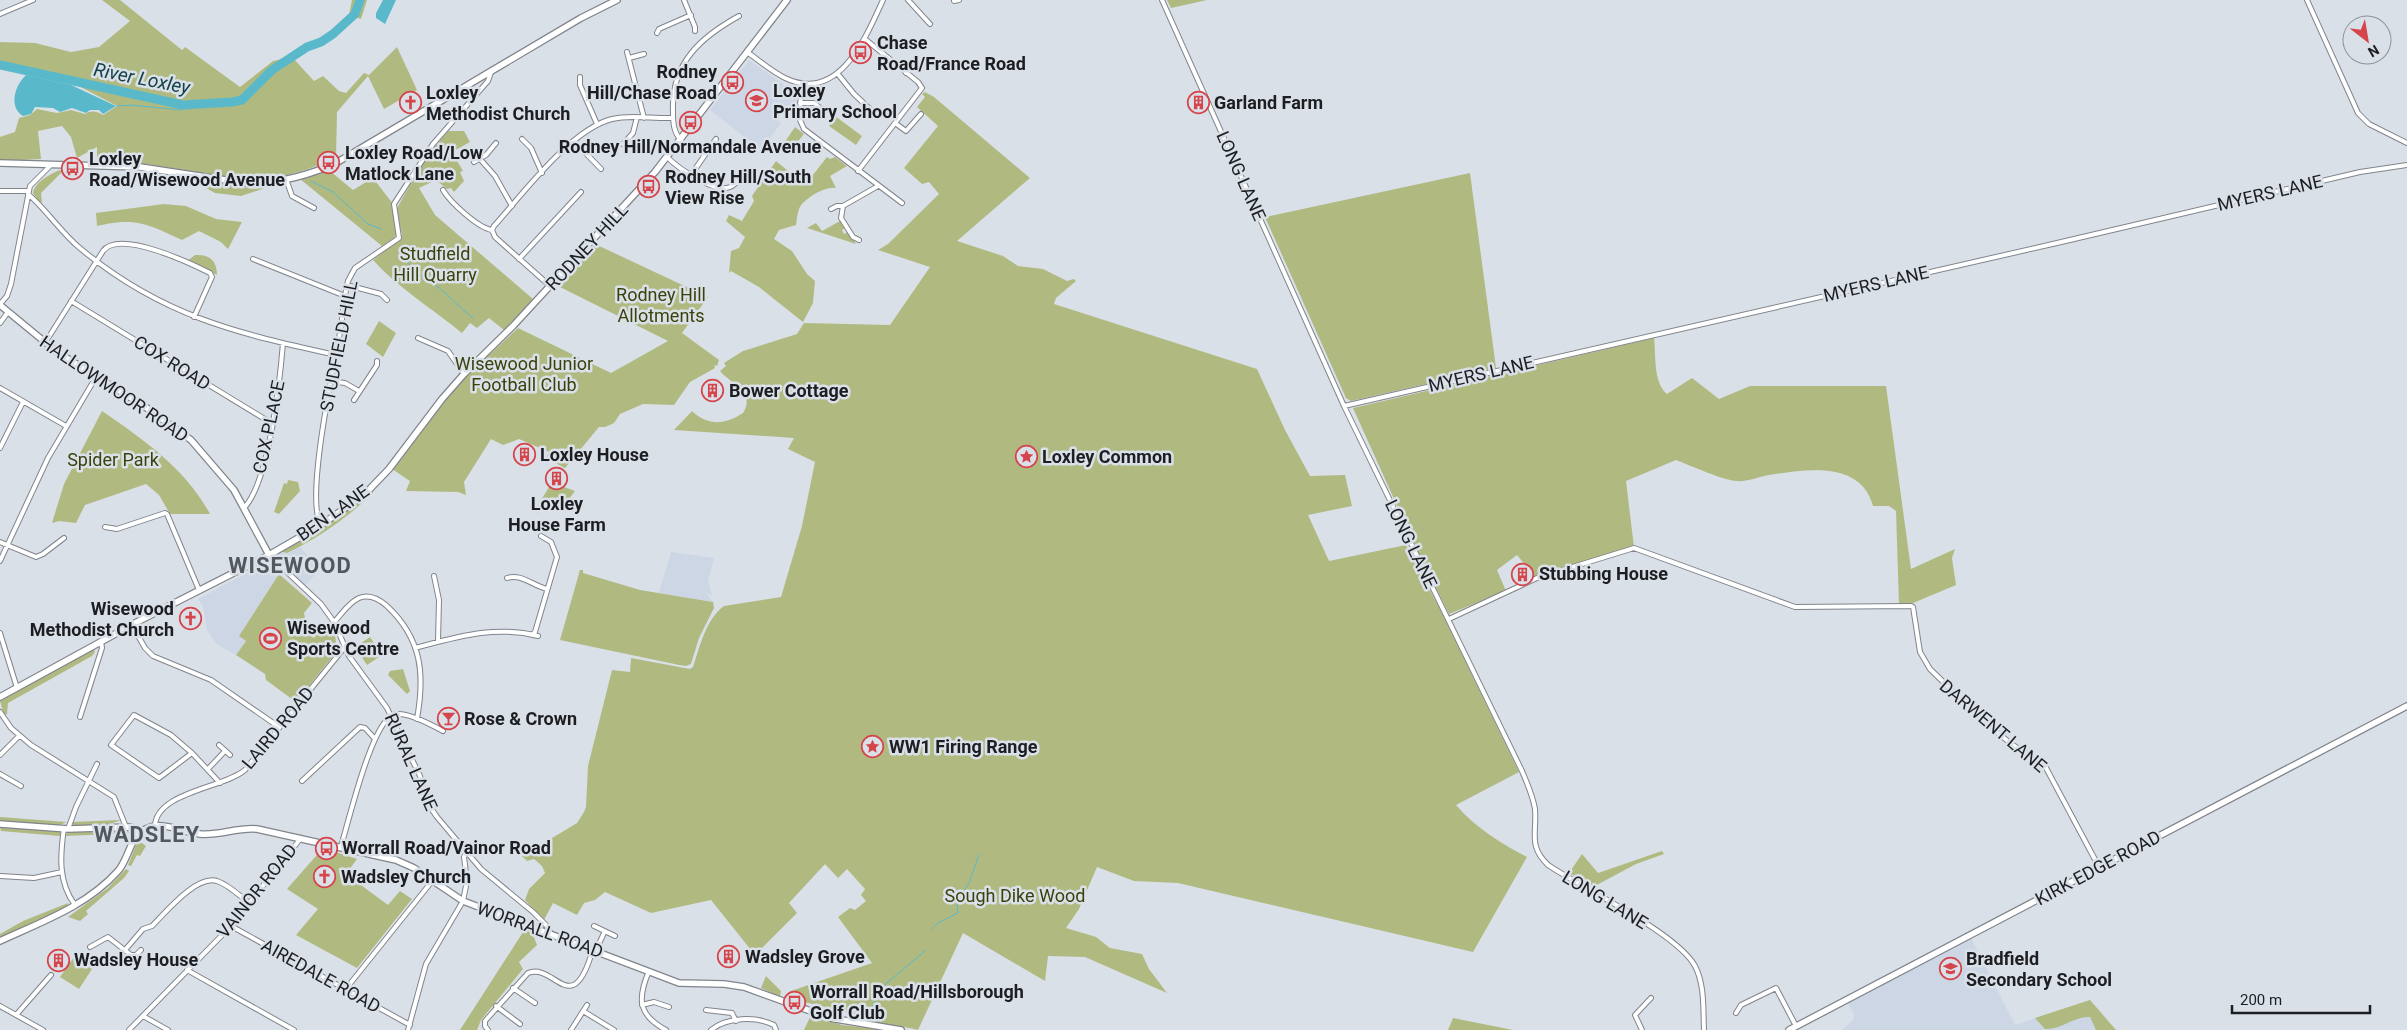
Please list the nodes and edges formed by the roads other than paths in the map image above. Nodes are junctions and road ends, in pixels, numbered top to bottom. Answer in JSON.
{"nodes":[{"id":1,"x":33,"y":0,"type":"edge"},
{"id":2,"x":617,"y":0,"type":"edge"},
{"id":3,"x":684,"y":0,"type":"edge"},
{"id":4,"x":787,"y":0,"type":"edge"},
{"id":5,"x":883,"y":0,"type":"edge"},
{"id":6,"x":908,"y":0,"type":"edge"},
{"id":7,"x":1162,"y":0,"type":"edge"},
{"id":8,"x":2307,"y":0,"type":"edge"},
{"id":9,"x":0,"y":14,"type":"edge"},
{"id":10,"x":691,"y":15,"type":"junction"},
{"id":11,"x":739,"y":16,"type":"dead end"},
{"id":12,"x":930,"y":24,"type":"dead end"},
{"id":13,"x":694,"y":31,"type":"dead end"},
{"id":14,"x":657,"y":33,"type":"dead end"},
{"id":15,"x":864,"y":38,"type":"junction"},
{"id":16,"x":627,"y":52,"type":"dead end"},
{"id":17,"x":747,"y":52,"type":"junction"},
{"id":18,"x":644,"y":54,"type":"dead end"},
{"id":19,"x":629,"y":58,"type":"junction"},
{"id":20,"x":911,"y":67,"type":"dead end"},
{"id":21,"x":491,"y":72,"type":"junction"},
{"id":22,"x":837,"y":73,"type":"junction"},
{"id":23,"x":906,"y":73,"type":"junction"},
{"id":24,"x":580,"y":77,"type":"dead end"},
{"id":25,"x":801,"y":84,"type":"junction"},
{"id":26,"x":800,"y":103,"type":"junction"},
{"id":27,"x":824,"y":111,"type":"dead end"},
{"id":28,"x":873,"y":112,"type":"dead end"},
{"id":29,"x":921,"y":114,"type":"dead end"},
{"id":30,"x":637,"y":118,"type":"junction"},
{"id":31,"x":644,"y":118,"type":"junction"},
{"id":32,"x":673,"y":118,"type":"junction"},
{"id":33,"x":895,"y":123,"type":"junction"},
{"id":34,"x":597,"y":124,"type":"junction"},
{"id":35,"x":522,"y":139,"type":"dead end"},
{"id":36,"x":716,"y":139,"type":"dead end"},
{"id":37,"x":574,"y":140,"type":"junction"},
{"id":38,"x":681,"y":140,"type":"junction"},
{"id":39,"x":496,"y":143,"type":"dead end"},
{"id":40,"x":2407,"y":143,"type":"edge"},
{"id":41,"x":623,"y":144,"type":"dead end"},
{"id":42,"x":667,"y":158,"type":"junction"},
{"id":43,"x":480,"y":159,"type":"junction"},
{"id":44,"x":474,"y":162,"type":"dead end"},
{"id":45,"x":0,"y":163,"type":"edge"},
{"id":46,"x":51,"y":165,"type":"junction"},
{"id":47,"x":2407,"y":165,"type":"edge"},
{"id":48,"x":600,"y":169,"type":"dead end"},
{"id":49,"x":858,"y":170,"type":"junction"},
{"id":50,"x":748,"y":172,"type":"dead end"},
{"id":51,"x":542,"y":173,"type":"junction"},
{"id":52,"x":691,"y":175,"type":"junction"},
{"id":53,"x":286,"y":179,"type":"junction"},
{"id":54,"x":878,"y":186,"type":"junction"},
{"id":55,"x":443,"y":190,"type":"dead end"},
{"id":56,"x":0,"y":191,"type":"edge"},
{"id":57,"x":451,"y":191,"type":"dead end"},
{"id":58,"x":580,"y":192,"type":"dead end"},
{"id":59,"x":28,"y":193,"type":"junction"},
{"id":60,"x":446,"y":194,"type":"junction"},
{"id":61,"x":902,"y":204,"type":"dead end"},
{"id":62,"x":512,"y":206,"type":"junction"},
{"id":63,"x":844,"y":206,"type":"junction"},
{"id":64,"x":314,"y":208,"type":"dead end"},
{"id":65,"x":831,"y":209,"type":"dead end"},
{"id":66,"x":492,"y":230,"type":"junction"},
{"id":67,"x":859,"y":240,"type":"dead end"},
{"id":68,"x":253,"y":259,"type":"dead end"},
{"id":69,"x":519,"y":259,"type":"junction"},
{"id":70,"x":97,"y":261,"type":"junction"},
{"id":71,"x":347,"y":285,"type":"junction"},
{"id":72,"x":550,"y":286,"type":"junction"},
{"id":73,"x":345,"y":296,"type":"junction"},
{"id":74,"x":387,"y":300,"type":"dead end"},
{"id":75,"x":71,"y":301,"type":"junction"},
{"id":76,"x":0,"y":304,"type":"edge"},
{"id":77,"x":8,"y":312,"type":"junction"},
{"id":78,"x":194,"y":317,"type":"junction"},
{"id":79,"x":0,"y":323,"type":"edge"},
{"id":80,"x":513,"y":326,"type":"joint"},
{"id":81,"x":418,"y":338,"type":"dead end"},
{"id":82,"x":45,"y":343,"type":"junction"},
{"id":83,"x":283,"y":343,"type":"junction"},
{"id":84,"x":336,"y":355,"type":"junction"},
{"id":85,"x":377,"y":361,"type":"dead end"},
{"id":86,"x":464,"y":374,"type":"junction"},
{"id":87,"x":96,"y":377,"type":"junction"},
{"id":88,"x":331,"y":382,"type":"junction"},
{"id":89,"x":0,"y":388,"type":"edge"},
{"id":90,"x":360,"y":391,"type":"junction"},
{"id":91,"x":354,"y":400,"type":"dead end"},
{"id":92,"x":23,"y":402,"type":"junction"},
{"id":93,"x":1344,"y":406,"type":"junction"},
{"id":94,"x":273,"y":424,"type":"junction"},
{"id":95,"x":66,"y":426,"type":"junction"},
{"id":96,"x":0,"y":448,"type":"edge"},
{"id":97,"x":244,"y":508,"type":"junction"},
{"id":98,"x":321,"y":524,"type":"junction"},
{"id":99,"x":105,"y":527,"type":"dead end"},
{"id":100,"x":541,"y":536,"type":"dead end"},
{"id":101,"x":64,"y":538,"type":"dead end"},
{"id":102,"x":0,"y":542,"type":"edge"},
{"id":103,"x":7,"y":545,"type":"junction"},
{"id":104,"x":269,"y":556,"type":"junction"},
{"id":105,"x":0,"y":561,"type":"edge"},
{"id":106,"x":434,"y":576,"type":"dead end"},
{"id":107,"x":507,"y":578,"type":"dead end"},
{"id":108,"x":547,"y":589,"type":"junction"},
{"id":109,"x":199,"y":590,"type":"junction"},
{"id":110,"x":1449,"y":619,"type":"junction"},
{"id":111,"x":334,"y":622,"type":"junction"},
{"id":112,"x":132,"y":625,"type":"junction"},
{"id":113,"x":0,"y":634,"type":"edge"},
{"id":114,"x":533,"y":634,"type":"junction"},
{"id":115,"x":538,"y":636,"type":"dead end"},
{"id":116,"x":101,"y":641,"type":"junction"},
{"id":117,"x":438,"y":641,"type":"junction"},
{"id":118,"x":344,"y":648,"type":"junction"},
{"id":119,"x":415,"y":648,"type":"junction"},
{"id":120,"x":17,"y":688,"type":"junction"},
{"id":121,"x":0,"y":696,"type":"edge"},
{"id":122,"x":2407,"y":706,"type":"edge"},
{"id":123,"x":0,"y":712,"type":"edge"},
{"id":124,"x":391,"y":716,"type":"junction"},
{"id":125,"x":80,"y":717,"type":"dead end"},
{"id":126,"x":417,"y":719,"type":"junction"},
{"id":127,"x":279,"y":727,"type":"junction"},
{"id":128,"x":443,"y":730,"type":"dead end"},
{"id":129,"x":19,"y":736,"type":"junction"},
{"id":130,"x":375,"y":739,"type":"junction"},
{"id":131,"x":219,"y":744,"type":"dead end"},
{"id":132,"x":224,"y":751,"type":"junction"},
{"id":133,"x":192,"y":753,"type":"junction"},
{"id":134,"x":0,"y":755,"type":"edge"},
{"id":135,"x":230,"y":755,"type":"dead end"},
{"id":136,"x":97,"y":764,"type":"dead end"},
{"id":137,"x":208,"y":769,"type":"junction"},
{"id":138,"x":0,"y":774,"type":"edge"},
{"id":139,"x":88,"y":780,"type":"junction"},
{"id":140,"x":302,"y":781,"type":"dead end"},
{"id":141,"x":220,"y":783,"type":"junction"},
{"id":142,"x":21,"y":786,"type":"dead end"},
{"id":143,"x":0,"y":824,"type":"edge"},
{"id":144,"x":155,"y":826,"type":"junction"},
{"id":145,"x":126,"y":827,"type":"junction"},
{"id":146,"x":66,"y":829,"type":"junction"},
{"id":147,"x":140,"y":832,"type":"junction"},
{"id":148,"x":301,"y":837,"type":"junction"},
{"id":149,"x":341,"y":846,"type":"junction"},
{"id":150,"x":467,"y":852,"type":"junction"},
{"id":151,"x":2099,"y":868,"type":"junction"},
{"id":152,"x":62,"y":872,"type":"junction"},
{"id":153,"x":0,"y":876,"type":"edge"},
{"id":154,"x":432,"y":880,"type":"junction"},
{"id":155,"x":463,"y":901,"type":"junction"},
{"id":156,"x":249,"y":903,"type":"junction"},
{"id":157,"x":75,"y":905,"type":"junction"},
{"id":158,"x":231,"y":926,"type":"junction"},
{"id":159,"x":594,"y":926,"type":"dead end"},
{"id":160,"x":605,"y":932,"type":"junction"},
{"id":161,"x":550,"y":933,"type":"junction"},
{"id":162,"x":615,"y":936,"type":"dead end"},
{"id":163,"x":0,"y":941,"type":"edge"},
{"id":164,"x":90,"y":947,"type":"dead end"},
{"id":165,"x":595,"y":949,"type":"junction"},
{"id":166,"x":125,"y":950,"type":"junction"},
{"id":167,"x":141,"y":950,"type":"dead end"},
{"id":168,"x":187,"y":970,"type":"junction"},
{"id":169,"x":649,"y":972,"type":"junction"},
{"id":170,"x":51,"y":975,"type":"dead end"},
{"id":171,"x":513,"y":988,"type":"junction"},
{"id":172,"x":345,"y":990,"type":"junction"},
{"id":173,"x":1651,"y":998,"type":"dead end"},
{"id":174,"x":535,"y":1003,"type":"dead end"},
{"id":175,"x":642,"y":1004,"type":"junction"},
{"id":176,"x":587,"y":1005,"type":"dead end"},
{"id":177,"x":0,"y":1006,"type":"edge"},
{"id":178,"x":496,"y":1006,"type":"junction"},
{"id":179,"x":669,"y":1007,"type":"dead end"},
{"id":180,"x":706,"y":1010,"type":"dead end"},
{"id":181,"x":583,"y":1011,"type":"junction"},
{"id":182,"x":1736,"y":1013,"type":"dead end"},
{"id":183,"x":16,"y":1015,"type":"junction"},
{"id":184,"x":143,"y":1016,"type":"junction"},
{"id":185,"x":736,"y":1021,"type":"junction"},
{"id":186,"x":723,"y":1023,"type":"junction"},
{"id":187,"x":520,"y":1024,"type":"dead end"},
{"id":188,"x":410,"y":1025,"type":"junction"},
{"id":189,"x":1794,"y":1028,"type":"edge"},
{"id":190,"x":43,"y":1030,"type":"edge"},
{"id":191,"x":129,"y":1030,"type":"edge"},
{"id":192,"x":168,"y":1030,"type":"edge"},
{"id":193,"x":294,"y":1030,"type":"edge"},
{"id":194,"x":408,"y":1030,"type":"edge"},
{"id":195,"x":488,"y":1030,"type":"edge"},
{"id":196,"x":571,"y":1030,"type":"edge"},
{"id":197,"x":614,"y":1030,"type":"edge"},
{"id":198,"x":666,"y":1030,"type":"edge"},
{"id":199,"x":711,"y":1030,"type":"edge"},
{"id":200,"x":725,"y":1030,"type":"edge"},
{"id":201,"x":776,"y":1030,"type":"edge"},
{"id":202,"x":901,"y":1030,"type":"edge"},
{"id":203,"x":1642,"y":1030,"type":"edge"},
{"id":204,"x":1704,"y":1030,"type":"edge"}],
"edges":[{"from":1,"to":9,"type":"street"},
{"from":2,"to":21,"type":"street"},
{"from":3,"to":10,"type":"street"},
{"from":4,"to":17,"type":"street","name":"RODNEY HILL"},
{"from":5,"to":15,"type":"street"},
{"from":6,"to":12,"type":"street"},
{"from":7,"to":93,"type":"street","name":"LONG LANE"},
{"from":8,"to":40,"type":"street"},
{"from":10,"to":13,"type":"street"},
{"from":10,"to":14,"type":"street"},
{"from":11,"to":32,"type":"street"},
{"from":15,"to":22,"type":"street"},
{"from":15,"to":23,"type":"street"},
{"from":16,"to":19,"type":"street"},
{"from":17,"to":25,"type":"street"},
{"from":17,"to":38,"type":"street","name":"RODNEY HILL"},
{"from":18,"to":19,"type":"street"},
{"from":19,"to":31,"type":"street"},
{"from":20,"to":23,"type":"street"},
{"from":21,"to":53,"type":"street"},
{"from":21,"to":71,"type":"street","name":"STUDFIELD HILL"},
{"from":22,"to":25,"type":"street"},
{"from":22,"to":28,"type":"street"},
{"from":23,"to":33,"type":"street"},
{"from":24,"to":34,"type":"street"},
{"from":25,"to":26,"type":"street"},
{"from":26,"to":27,"type":"street"},
{"from":26,"to":49,"type":"street"},
{"from":29,"to":33,"type":"street"},
{"from":30,"to":31,"type":"street"},
{"from":30,"to":34,"type":"street"},
{"from":30,"to":41,"type":"street"},
{"from":31,"to":32,"type":"street"},
{"from":32,"to":38,"type":"street"},
{"from":33,"to":49,"type":"street"},
{"from":34,"to":37,"type":"street"},
{"from":35,"to":51,"type":"street"},
{"from":36,"to":52,"type":"street"},
{"from":37,"to":48,"type":"street"},
{"from":37,"to":51,"type":"street"},
{"from":38,"to":42,"type":"street","name":"RODNEY HILL"},
{"from":39,"to":43,"type":"street"},
{"from":42,"to":52,"type":"street"},
{"from":42,"to":72,"type":"street","name":"RODNEY HILL"},
{"from":43,"to":44,"type":"street"},
{"from":43,"to":62,"type":"street"},
{"from":45,"to":46,"type":"street"},
{"from":46,"to":53,"type":"street"},
{"from":46,"to":59,"type":"street"},
{"from":47,"to":93,"type":"street","name":"MYERS LANE"},
{"from":49,"to":54,"type":"street"},
{"from":50,"to":52,"type":"street"},
{"from":51,"to":62,"type":"street"},
{"from":53,"to":64,"type":"street"},
{"from":54,"to":61,"type":"street"},
{"from":54,"to":63,"type":"street"},
{"from":55,"to":60,"type":"street"},
{"from":56,"to":59,"type":"street"},
{"from":57,"to":60,"type":"street"},
{"from":58,"to":69,"type":"street"},
{"from":59,"to":70,"type":"street"},
{"from":59,"to":76,"type":"street"},
{"from":60,"to":66,"type":"street"},
{"from":62,"to":66,"type":"street"},
{"from":63,"to":65,"type":"street"},
{"from":63,"to":67,"type":"street"},
{"from":66,"to":69,"type":"street"},
{"from":68,"to":73,"type":"street"},
{"from":69,"to":72,"type":"street"},
{"from":70,"to":75,"type":"street"},
{"from":70,"to":78,"type":"street"},
{"from":70,"to":78,"type":"street"},
{"from":71,"to":73,"type":"street","name":"STUDFIELD HILL"},
{"from":71,"to":74,"type":"street"},
{"from":72,"to":80,"type":"street","name":"RODNEY HILL"},
{"from":73,"to":84,"type":"street","name":"STUDFIELD HILL"},
{"from":75,"to":82,"type":"street"},
{"from":75,"to":94,"type":"street","name":"COX ROAD"},
{"from":76,"to":77,"type":"street","name":"HALLOWMOOR ROAD"},
{"from":77,"to":79,"type":"street"},
{"from":77,"to":82,"type":"street","name":"HALLOWMOOR ROAD"},
{"from":78,"to":83,"type":"street"},
{"from":80,"to":86,"type":"street","name":"BEN LANE"},
{"from":81,"to":86,"type":"street"},
{"from":82,"to":87,"type":"street","name":"HALLOWMOOR ROAD"},
{"from":83,"to":84,"type":"street"},
{"from":83,"to":94,"type":"street","name":"COX PLACE"},
{"from":84,"to":88,"type":"street","name":"STUDFIELD HILL"},
{"from":85,"to":90,"type":"street"},
{"from":86,"to":98,"type":"street","name":"BEN LANE"},
{"from":87,"to":95,"type":"street"},
{"from":87,"to":97,"type":"street","name":"HALLOWMOOR ROAD"},
{"from":88,"to":90,"type":"street"},
{"from":88,"to":98,"type":"street","name":"STUDFIELD HILL"},
{"from":89,"to":92,"type":"street"},
{"from":90,"to":91,"type":"street"},
{"from":92,"to":95,"type":"street"},
{"from":92,"to":96,"type":"street"},
{"from":93,"to":110,"type":"street","name":"LONG LANE"},
{"from":94,"to":97,"type":"street","name":"COX PLACE"},
{"from":95,"to":103,"type":"street"},
{"from":97,"to":104,"type":"street","name":"HALLOWMOOR ROAD"},
{"from":98,"to":104,"type":"street","name":"BEN LANE"},
{"from":99,"to":109,"type":"street"},
{"from":100,"to":108,"type":"street"},
{"from":101,"to":103,"type":"street"},
{"from":102,"to":103,"type":"street"},
{"from":103,"to":105,"type":"street"},
{"from":104,"to":109,"type":"street","name":"BEN LANE"},
{"from":104,"to":111,"type":"street","name":"RURAL LANE"},
{"from":106,"to":117,"type":"street"},
{"from":107,"to":108,"type":"street"},
{"from":108,"to":114,"type":"street"},
{"from":109,"to":112,"type":"street","name":"BEN LANE"},
{"from":110,"to":151,"type":"street","name":"DARWENT LANE"},
{"from":110,"to":204,"type":"street","name":"LONG LANE"},
{"from":111,"to":118,"type":"street","name":"RURAL LANE"},
{"from":111,"to":119,"type":"street"},
{"from":112,"to":116,"type":"street","name":"BEN LANE"},
{"from":112,"to":127,"type":"street"},
{"from":113,"to":120,"type":"street"},
{"from":114,"to":115,"type":"street"},
{"from":114,"to":117,"type":"street"},
{"from":116,"to":120,"type":"street","name":"BEN LANE"},
{"from":116,"to":125,"type":"street"},
{"from":117,"to":119,"type":"street"},
{"from":118,"to":124,"type":"street","name":"RURAL LANE"},
{"from":118,"to":127,"type":"street","name":"LAIRD ROAD"},
{"from":119,"to":126,"type":"street"},
{"from":120,"to":121,"type":"street","name":"BEN LANE"},
{"from":122,"to":151,"type":"street","name":"KIRK EDGE ROAD"},
{"from":123,"to":129,"type":"street"},
{"from":124,"to":126,"type":"street"},
{"from":124,"to":130,"type":"street"},
{"from":124,"to":150,"type":"street","name":"RURAL LANE"},
{"from":126,"to":128,"type":"street"},
{"from":127,"to":141,"type":"street","name":"LAIRD ROAD"},
{"from":129,"to":134,"type":"street"},
{"from":129,"to":139,"type":"street"},
{"from":130,"to":140,"type":"street"},
{"from":130,"to":149,"type":"street"},
{"from":131,"to":132,"type":"street"},
{"from":132,"to":135,"type":"street"},
{"from":132,"to":137,"type":"street"},
{"from":133,"to":133,"type":"street"},
{"from":133,"to":137,"type":"street"},
{"from":136,"to":139,"type":"street"},
{"from":137,"to":141,"type":"street"},
{"from":138,"to":142,"type":"street"},
{"from":139,"to":145,"type":"street"},
{"from":139,"to":146,"type":"street"},
{"from":141,"to":144,"type":"street","name":"LAIRD ROAD"},
{"from":143,"to":146,"type":"street"},
{"from":144,"to":147,"type":"street"},
{"from":144,"to":148,"type":"street","name":"WORRALL ROAD"},
{"from":145,"to":146,"type":"street"},
{"from":145,"to":147,"type":"street"},
{"from":146,"to":152,"type":"street"},
{"from":147,"to":157,"type":"street"},
{"from":148,"to":149,"type":"street","name":"WORRALL ROAD"},
{"from":148,"to":156,"type":"street","name":"VAINOR ROAD"},
{"from":149,"to":154,"type":"street","name":"WORRALL ROAD"},
{"from":150,"to":155,"type":"street"},
{"from":150,"to":161,"type":"street","name":"RURAL LANE"},
{"from":151,"to":189,"type":"street","name":"KIRK EDGE ROAD"},
{"from":152,"to":153,"type":"street"},
{"from":152,"to":157,"type":"street"},
{"from":154,"to":155,"type":"street","name":"WORRALL ROAD"},
{"from":154,"to":172,"type":"street"},
{"from":155,"to":161,"type":"street","name":"WORRALL ROAD"},
{"from":155,"to":188,"type":"street"},
{"from":156,"to":158,"type":"street","name":"VAINOR ROAD"},
{"from":156,"to":166,"type":"street"},
{"from":157,"to":163,"type":"street"},
{"from":158,"to":168,"type":"street","name":"VAINOR ROAD"},
{"from":158,"to":172,"type":"street","name":"AIREDALE ROAD"},
{"from":159,"to":160,"type":"street"},
{"from":160,"to":162,"type":"street"},
{"from":160,"to":165,"type":"street"},
{"from":161,"to":165,"type":"street","name":"WORRALL ROAD"},
{"from":164,"to":166,"type":"street"},
{"from":165,"to":169,"type":"street","name":"WORRALL ROAD"},
{"from":165,"to":171,"type":"street"},
{"from":166,"to":167,"type":"street"},
{"from":168,"to":184,"type":"street","name":"VAINOR ROAD"},
{"from":168,"to":193,"type":"street"},
{"from":169,"to":175,"type":"street"},
{"from":169,"to":202,"type":"street","name":"WORRALL ROAD"},
{"from":170,"to":183,"type":"street"},
{"from":171,"to":174,"type":"street"},
{"from":171,"to":178,"type":"street"},
{"from":172,"to":188,"type":"street","name":"AIREDALE ROAD"},
{"from":173,"to":203,"type":"street"},
{"from":175,"to":179,"type":"street"},
{"from":175,"to":198,"type":"street"},
{"from":176,"to":181,"type":"street"},
{"from":177,"to":183,"type":"street"},
{"from":178,"to":187,"type":"street"},
{"from":178,"to":195,"type":"street"},
{"from":180,"to":185,"type":"street"},
{"from":181,"to":196,"type":"street"},
{"from":181,"to":197,"type":"street"},
{"from":182,"to":189,"type":"street"},
{"from":183,"to":190,"type":"street"},
{"from":184,"to":191,"type":"street","name":"VAINOR ROAD"},
{"from":184,"to":192,"type":"street"},
{"from":185,"to":186,"type":"street"},
{"from":185,"to":201,"type":"street"},
{"from":186,"to":199,"type":"street"},
{"from":186,"to":200,"type":"street"},
{"from":188,"to":194,"type":"street"}]}
